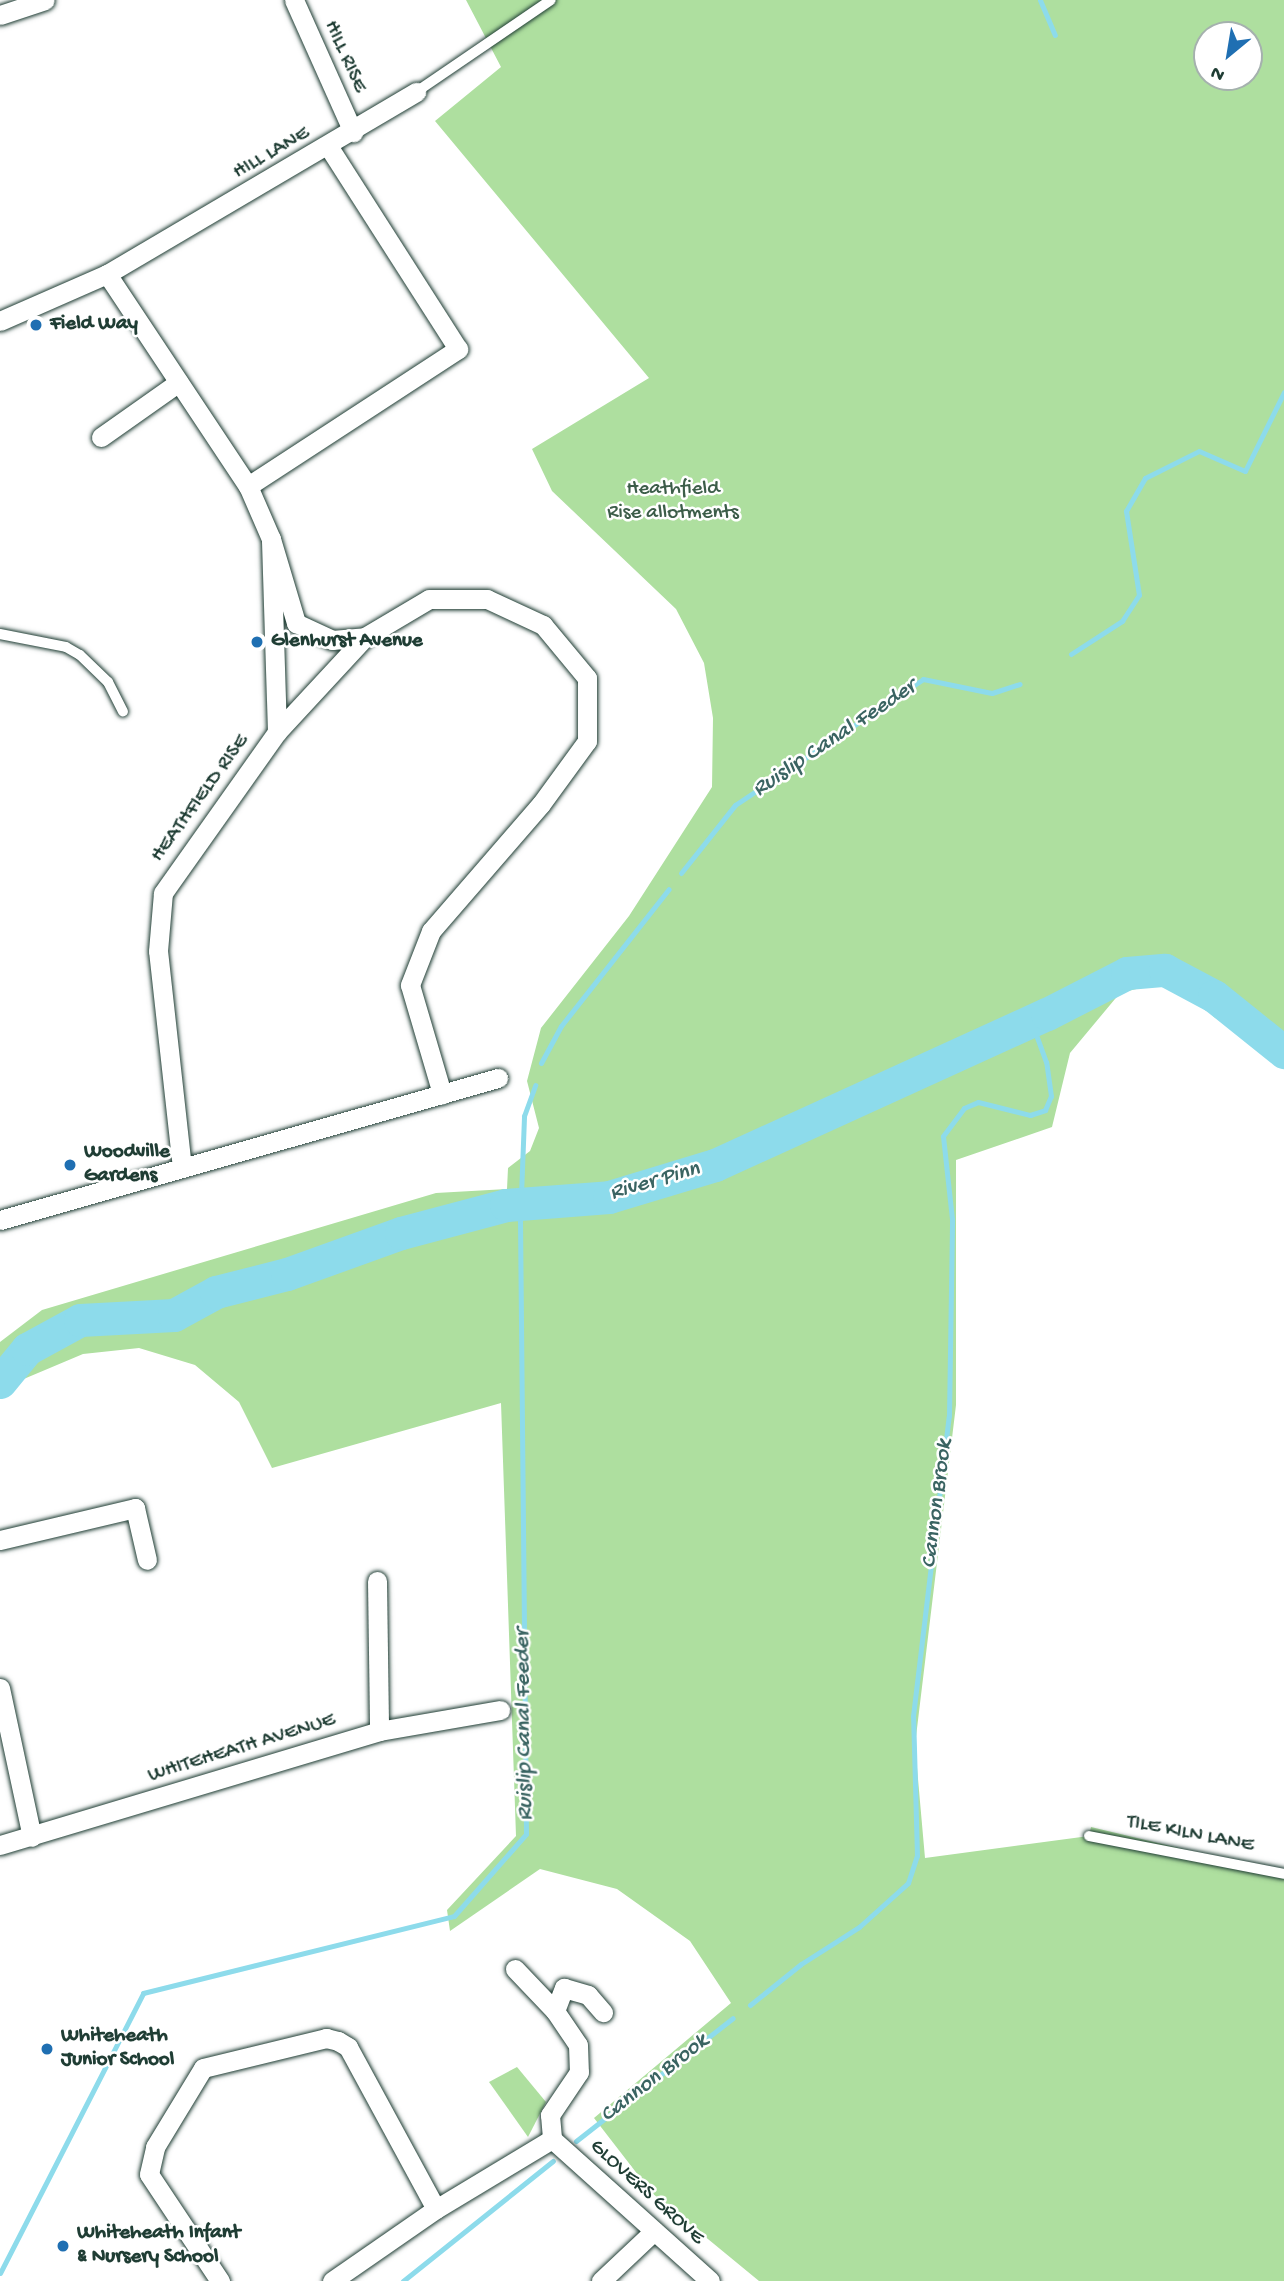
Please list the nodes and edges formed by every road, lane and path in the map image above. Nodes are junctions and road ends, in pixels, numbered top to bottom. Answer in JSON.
{"nodes":[{"id":1,"x":45,"y":0,"type":"edge"},
{"id":2,"x":294,"y":0,"type":"edge"},
{"id":3,"x":551,"y":0,"type":"edge"},
{"id":4,"x":0,"y":15,"type":"edge"},
{"id":5,"x":416,"y":92,"type":"joint"},
{"id":6,"x":353,"y":132,"type":"junction"},
{"id":7,"x":329,"y":147,"type":"junction"},
{"id":8,"x":107,"y":274,"type":"junction"},
{"id":9,"x":0,"y":321,"type":"edge"},
{"id":10,"x":179,"y":382,"type":"junction"},
{"id":11,"x":101,"y":437,"type":"dead end"},
{"id":12,"x":248,"y":486,"type":"junction"},
{"id":13,"x":271,"y":539,"type":"junction"},
{"id":14,"x":0,"y":634,"type":"edge"},
{"id":15,"x":365,"y":638,"type":"junction"},
{"id":16,"x":123,"y":711,"type":"dead end"},
{"id":17,"x":277,"y":732,"type":"junction"},
{"id":18,"x":498,"y":1078,"type":"dead end"},
{"id":19,"x":442,"y":1094,"type":"junction"},
{"id":20,"x":181,"y":1168,"type":"junction"},
{"id":21,"x":0,"y":1220,"type":"edge"},
{"id":22,"x":0,"y":1540,"type":"edge"},
{"id":23,"x":147,"y":1560,"type":"dead end"},
{"id":24,"x":377,"y":1581,"type":"dead end"},
{"id":25,"x":0,"y":1688,"type":"edge"},
{"id":26,"x":500,"y":1710,"type":"dead end"},
{"id":27,"x":379,"y":1731,"type":"junction"},
{"id":28,"x":1089,"y":1836,"type":"dead end"},
{"id":29,"x":32,"y":1837,"type":"junction"},
{"id":30,"x":0,"y":1845,"type":"edge"},
{"id":31,"x":1284,"y":1874,"type":"edge"},
{"id":32,"x":515,"y":1969,"type":"dead end"},
{"id":33,"x":555,"y":2011,"type":"junction"},
{"id":34,"x":603,"y":2012,"type":"dead end"},
{"id":35,"x":552,"y":2139,"type":"junction"},
{"id":36,"x":436,"y":2209,"type":"junction"},
{"id":37,"x":654,"y":2231,"type":"junction"},
{"id":38,"x":219,"y":2281,"type":"edge"},
{"id":39,"x":332,"y":2281,"type":"edge"},
{"id":40,"x":601,"y":2281,"type":"edge"},
{"id":41,"x":710,"y":2281,"type":"edge"}],
"edges":[{"from":1,"to":4,"type":"street"},
{"from":2,"to":6,"type":"street","name":"HILL RISE"},
{"from":3,"to":5,"type":"lane","name":"HILL LANE"},
{"from":5,"to":6,"type":"street","name":"HILL LANE"},
{"from":6,"to":7,"type":"street","name":"HILL LANE"},
{"from":7,"to":8,"type":"street","name":"HILL LANE"},
{"from":7,"to":12,"type":"street"},
{"from":8,"to":9,"type":"street","name":"HILL LANE"},
{"from":8,"to":10,"type":"street"},
{"from":10,"to":11,"type":"street"},
{"from":10,"to":12,"type":"street"},
{"from":12,"to":13,"type":"street"},
{"from":13,"to":15,"type":"street"},
{"from":13,"to":17,"type":"street","name":"HEATHFIELD RISE"},
{"from":14,"to":16,"type":"lane"},
{"from":15,"to":17,"type":"street"},
{"from":15,"to":19,"type":"street"},
{"from":17,"to":20,"type":"street","name":"HEATHFIELD RISE"},
{"from":18,"to":19,"type":"street"},
{"from":19,"to":20,"type":"street"},
{"from":20,"to":21,"type":"street"},
{"from":22,"to":23,"type":"street"},
{"from":24,"to":27,"type":"street"},
{"from":25,"to":29,"type":"street"},
{"from":26,"to":27,"type":"street","name":"WHITEHEATH AVENUE"},
{"from":27,"to":29,"type":"street","name":"WHITEHEATH AVENUE"},
{"from":28,"to":31,"type":"lane","name":"TILE KILN LANE"},
{"from":29,"to":30,"type":"street","name":"WHITEHEATH AVENUE"},
{"from":32,"to":33,"type":"street"},
{"from":33,"to":34,"type":"street"},
{"from":33,"to":35,"type":"street"},
{"from":35,"to":36,"type":"street"},
{"from":35,"to":37,"type":"street","name":"GLOVERS GROVE"},
{"from":36,"to":38,"type":"street"},
{"from":36,"to":39,"type":"street"},
{"from":37,"to":40,"type":"street"},
{"from":37,"to":41,"type":"street","name":"GLOVERS GROVE"}]}
